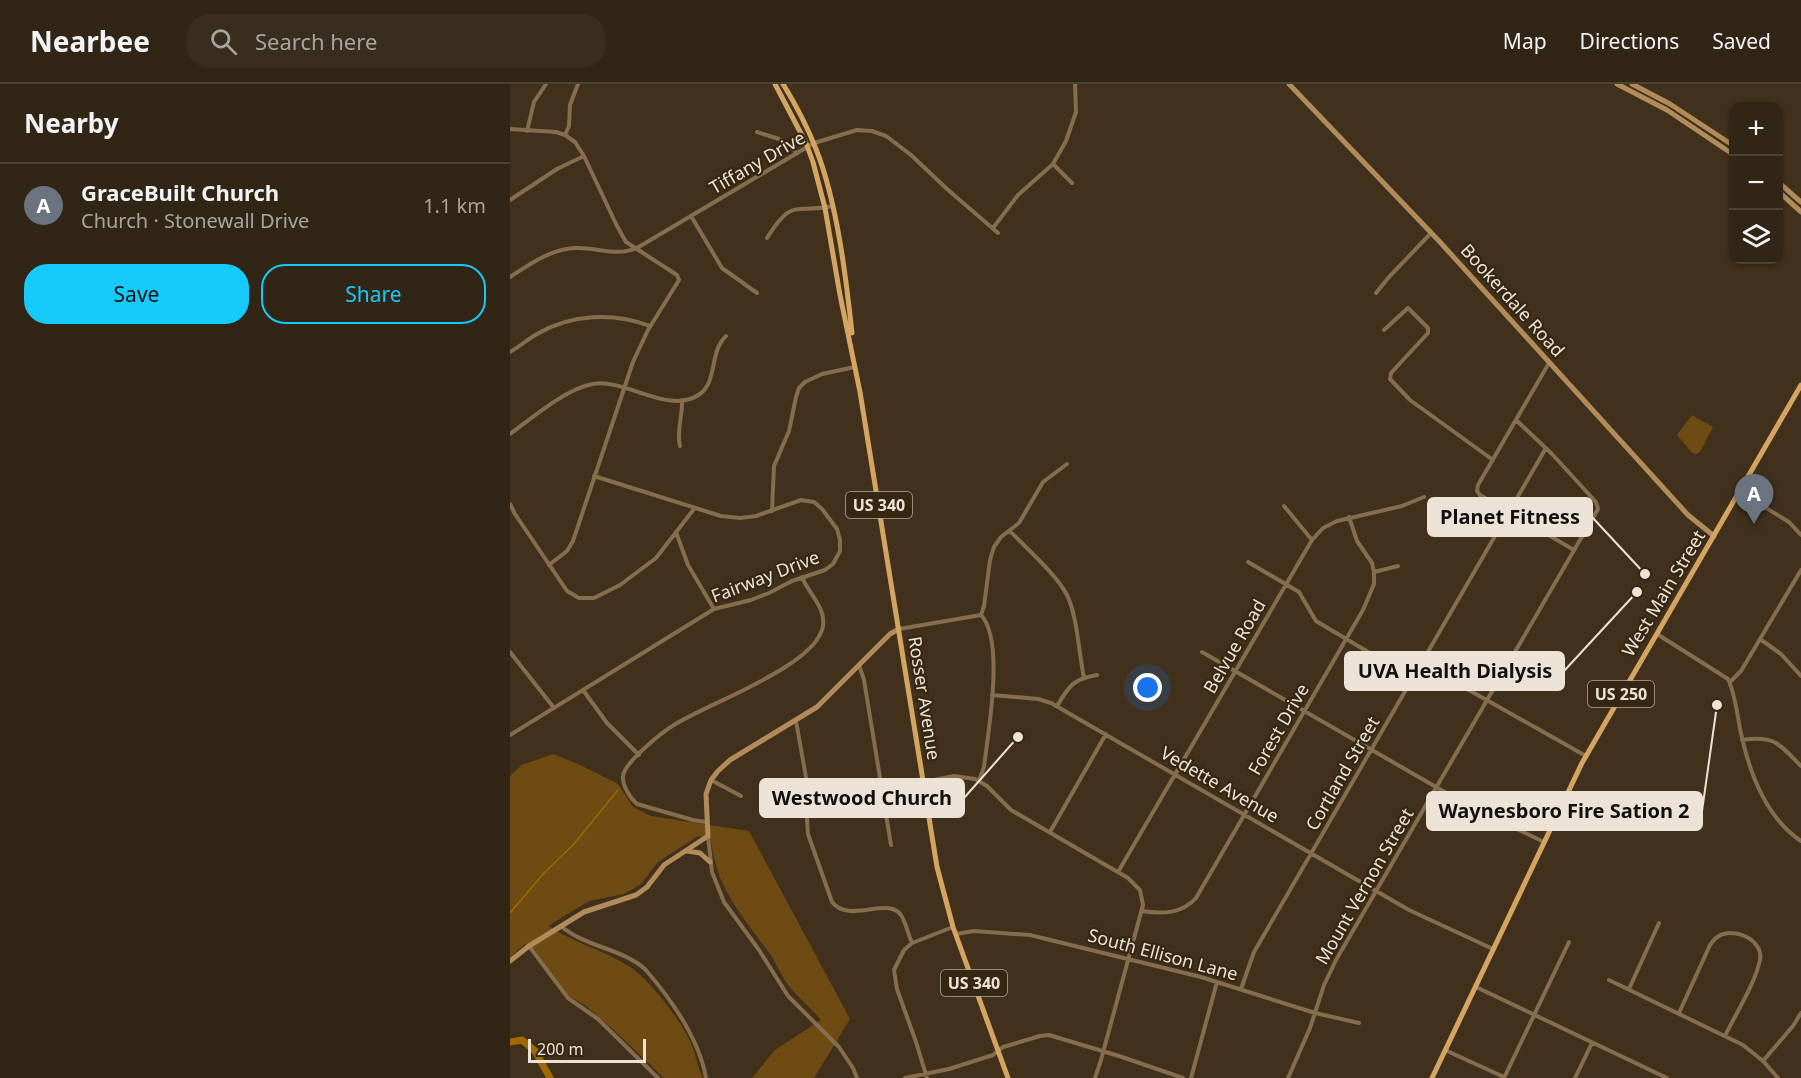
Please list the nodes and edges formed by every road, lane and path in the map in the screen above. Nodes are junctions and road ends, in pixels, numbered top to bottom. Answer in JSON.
{"nodes":[{"id":1,"x":546,"y":84,"type":"edge"},
{"id":2,"x":578,"y":84,"type":"edge"},
{"id":3,"x":775,"y":84,"type":"edge"},
{"id":4,"x":783,"y":84,"type":"edge"},
{"id":5,"x":1076,"y":84,"type":"edge"},
{"id":6,"x":1289,"y":84,"type":"edge"},
{"id":7,"x":1617,"y":84,"type":"edge"},
{"id":8,"x":1632,"y":84,"type":"edge"},
{"id":9,"x":510,"y":129,"type":"edge"},
{"id":10,"x":527,"y":131,"type":"junction"},
{"id":11,"x":757,"y":132,"type":"dead end"},
{"id":12,"x":565,"y":135,"type":"junction"},
{"id":13,"x":814,"y":143,"type":"junction"},
{"id":14,"x":1729,"y":143,"type":"edge"},
{"id":15,"x":808,"y":147,"type":"junction"},
{"id":16,"x":1729,"y":151,"type":"edge"},
{"id":17,"x":797,"y":153,"type":"junction"},
{"id":18,"x":584,"y":156,"type":"junction"},
{"id":19,"x":1053,"y":164,"type":"junction"},
{"id":20,"x":1072,"y":183,"type":"dead end"},
{"id":21,"x":1783,"y":186,"type":"edge"},
{"id":22,"x":1783,"y":195,"type":"edge"},
{"id":23,"x":510,"y":200,"type":"edge"},
{"id":24,"x":1801,"y":202,"type":"edge"},
{"id":25,"x":832,"y":206,"type":"junction"},
{"id":26,"x":825,"y":208,"type":"junction"},
{"id":27,"x":1801,"y":212,"type":"edge"},
{"id":28,"x":691,"y":216,"type":"junction"},
{"id":29,"x":993,"y":228,"type":"junction"},
{"id":30,"x":999,"y":233,"type":"dead end"},
{"id":31,"x":1431,"y":233,"type":"junction"},
{"id":32,"x":767,"y":238,"type":"dead end"},
{"id":33,"x":637,"y":248,"type":"junction"},
{"id":34,"x":510,"y":277,"type":"edge"},
{"id":35,"x":757,"y":293,"type":"dead end"},
{"id":36,"x":1376,"y":293,"type":"dead end"},
{"id":37,"x":650,"y":326,"type":"junction"},
{"id":38,"x":1384,"y":330,"type":"dead end"},
{"id":39,"x":726,"y":336,"type":"dead end"},
{"id":40,"x":853,"y":350,"type":"junction"},
{"id":41,"x":510,"y":352,"type":"edge"},
{"id":42,"x":1549,"y":363,"type":"junction"},
{"id":43,"x":856,"y":367,"type":"junction"},
{"id":44,"x":1801,"y":385,"type":"edge"},
{"id":45,"x":624,"y":387,"type":"junction"},
{"id":46,"x":682,"y":400,"type":"junction"},
{"id":47,"x":1516,"y":420,"type":"junction"},
{"id":48,"x":510,"y":434,"type":"edge"},
{"id":49,"x":680,"y":446,"type":"dead end"},
{"id":50,"x":1546,"y":448,"type":"junction"},
{"id":51,"x":1493,"y":460,"type":"junction"},
{"id":52,"x":1067,"y":464,"type":"dead end"},
{"id":53,"x":594,"y":476,"type":"junction"},
{"id":54,"x":1740,"y":492,"type":"junction"},
{"id":55,"x":1424,"y":497,"type":"dead end"},
{"id":56,"x":510,"y":504,"type":"edge"},
{"id":57,"x":1284,"y":506,"type":"dead end"},
{"id":58,"x":694,"y":509,"type":"junction"},
{"id":59,"x":772,"y":511,"type":"junction"},
{"id":60,"x":1509,"y":512,"type":"junction"},
{"id":61,"x":1349,"y":518,"type":"junction"},
{"id":62,"x":1010,"y":531,"type":"junction"},
{"id":63,"x":676,"y":532,"type":"junction"},
{"id":64,"x":1801,"y":535,"type":"edge"},
{"id":65,"x":1714,"y":536,"type":"junction"},
{"id":66,"x":1312,"y":540,"type":"junction"},
{"id":67,"x":1574,"y":550,"type":"junction"},
{"id":68,"x":1248,"y":562,"type":"dead end"},
{"id":69,"x":549,"y":565,"type":"junction"},
{"id":70,"x":1398,"y":566,"type":"dead end"},
{"id":71,"x":1801,"y":570,"type":"edge"},
{"id":72,"x":1374,"y":572,"type":"junction"},
{"id":73,"x":802,"y":577,"type":"junction"},
{"id":74,"x":1286,"y":584,"type":"junction"},
{"id":75,"x":714,"y":609,"type":"junction"},
{"id":76,"x":981,"y":615,"type":"junction"},
{"id":77,"x":899,"y":629,"type":"junction"},
{"id":78,"x":1656,"y":633,"type":"junction"},
{"id":79,"x":1760,"y":639,"type":"junction"},
{"id":80,"x":1346,"y":640,"type":"junction"},
{"id":81,"x":510,"y":652,"type":"edge"},
{"id":82,"x":1202,"y":652,"type":"dead end"},
{"id":83,"x":1421,"y":663,"type":"junction"},
{"id":84,"x":859,"y":664,"type":"junction"},
{"id":85,"x":1235,"y":671,"type":"junction"},
{"id":86,"x":1097,"y":675,"type":"dead end"},
{"id":87,"x":1801,"y":676,"type":"edge"},
{"id":88,"x":1084,"y":678,"type":"junction"},
{"id":89,"x":1412,"y":678,"type":"junction"},
{"id":90,"x":1730,"y":682,"type":"junction"},
{"id":91,"x":583,"y":690,"type":"junction"},
{"id":92,"x":992,"y":694,"type":"junction"},
{"id":93,"x":1487,"y":701,"type":"junction"},
{"id":94,"x":1057,"y":706,"type":"junction"},
{"id":95,"x":554,"y":708,"type":"junction"},
{"id":96,"x":1304,"y":711,"type":"junction"},
{"id":97,"x":796,"y":721,"type":"junction"},
{"id":98,"x":1106,"y":734,"type":"junction"},
{"id":99,"x":510,"y":735,"type":"edge"},
{"id":100,"x":1742,"y":740,"type":"junction"},
{"id":101,"x":1371,"y":750,"type":"junction"},
{"id":102,"x":639,"y":754,"type":"junction"},
{"id":103,"x":1586,"y":756,"type":"junction"},
{"id":104,"x":1801,"y":765,"type":"edge"},
{"id":105,"x":1175,"y":774,"type":"junction"},
{"id":106,"x":711,"y":780,"type":"junction"},
{"id":107,"x":979,"y":781,"type":"junction"},
{"id":108,"x":923,"y":782,"type":"junction"},
{"id":109,"x":1437,"y":788,"type":"junction"},
{"id":110,"x":741,"y":796,"type":"dead end"},
{"id":111,"x":1244,"y":814,"type":"junction"},
{"id":112,"x":706,"y":822,"type":"junction"},
{"id":113,"x":1050,"y":832,"type":"junction"},
{"id":114,"x":708,"y":836,"type":"junction"},
{"id":115,"x":1801,"y":841,"type":"edge"},
{"id":116,"x":1544,"y":842,"type":"junction"},
{"id":117,"x":891,"y":844,"type":"dead end"},
{"id":118,"x":685,"y":851,"type":"junction"},
{"id":119,"x":1312,"y":853,"type":"junction"},
{"id":120,"x":710,"y":862,"type":"junction"},
{"id":121,"x":1118,"y":872,"type":"junction"},
{"id":122,"x":1376,"y":891,"type":"junction"},
{"id":123,"x":1142,"y":911,"type":"junction"},
{"id":124,"x":1659,"y":923,"type":"dead end"},
{"id":125,"x":561,"y":926,"type":"junction"},
{"id":126,"x":954,"y":930,"type":"junction"},
{"id":127,"x":1569,"y":942,"type":"dead end"},
{"id":128,"x":912,"y":943,"type":"junction"},
{"id":129,"x":529,"y":946,"type":"junction"},
{"id":130,"x":1493,"y":949,"type":"junction"},
{"id":131,"x":1128,"y":958,"type":"junction"},
{"id":132,"x":510,"y":961,"type":"edge"},
{"id":133,"x":1609,"y":980,"type":"dead end"},
{"id":134,"x":1217,"y":982,"type":"junction"},
{"id":135,"x":1475,"y":986,"type":"junction"},
{"id":136,"x":1241,"y":989,"type":"junction"},
{"id":137,"x":1629,"y":989,"type":"junction"},
{"id":138,"x":1316,"y":1012,"type":"junction"},
{"id":139,"x":1679,"y":1013,"type":"junction"},
{"id":140,"x":1801,"y":1013,"type":"edge"},
{"id":141,"x":1533,"y":1015,"type":"junction"},
{"id":142,"x":1359,"y":1023,"type":"dead end"},
{"id":143,"x":1725,"y":1036,"type":"junction"},
{"id":144,"x":1592,"y":1043,"type":"junction"},
{"id":145,"x":1445,"y":1050,"type":"junction"},
{"id":146,"x":998,"y":1051,"type":"junction"},
{"id":147,"x":1104,"y":1051,"type":"junction"},
{"id":148,"x":1763,"y":1061,"type":"junction"},
{"id":149,"x":926,"y":1076,"type":"edge"},
{"id":150,"x":657,"y":1078,"type":"edge"},
{"id":151,"x":706,"y":1078,"type":"edge"},
{"id":152,"x":857,"y":1078,"type":"edge"},
{"id":153,"x":905,"y":1078,"type":"edge"},
{"id":154,"x":1008,"y":1078,"type":"edge"},
{"id":155,"x":1095,"y":1078,"type":"edge"},
{"id":156,"x":1183,"y":1078,"type":"edge"},
{"id":157,"x":1191,"y":1078,"type":"edge"},
{"id":158,"x":1288,"y":1078,"type":"edge"},
{"id":159,"x":1432,"y":1078,"type":"edge"},
{"id":160,"x":1505,"y":1078,"type":"edge"},
{"id":161,"x":1575,"y":1078,"type":"edge"},
{"id":162,"x":1668,"y":1078,"type":"edge"},
{"id":163,"x":1778,"y":1078,"type":"edge"}],
"edges":[{"from":1,"to":10,"type":"street"},
{"from":2,"to":12,"type":"street"},
{"from":3,"to":15,"type":"main road","name":"Rosser Avenue","number":"US 340"},
{"from":4,"to":13,"type":"main road","name":"Rosser Avenue","number":"US 340"},
{"from":5,"to":19,"type":"street"},
{"from":6,"to":31,"type":"street","name":"Bookerdale Road"},
{"from":7,"to":16,"type":"street"},
{"from":8,"to":14,"type":"street"},
{"from":9,"to":10,"type":"street"},
{"from":10,"to":12,"type":"street"},
{"from":11,"to":17,"type":"street"},
{"from":12,"to":18,"type":"street"},
{"from":13,"to":15,"type":"street","name":"Tiffany Drive"},
{"from":13,"to":25,"type":"main road","name":"Rosser Avenue","number":"US 340"},
{"from":13,"to":29,"type":"street","name":"Tiffany Drive"},
{"from":15,"to":17,"type":"street","name":"Tiffany Drive"},
{"from":15,"to":26,"type":"main road","name":"Rosser Avenue","number":"US 340"},
{"from":17,"to":28,"type":"street","name":"Tiffany Drive"},
{"from":18,"to":23,"type":"street"},
{"from":18,"to":33,"type":"street"},
{"from":19,"to":20,"type":"street"},
{"from":19,"to":29,"type":"street"},
{"from":21,"to":24,"type":"street"},
{"from":22,"to":27,"type":"street"},
{"from":25,"to":26,"type":"street"},
{"from":25,"to":40,"type":"main road","name":"Rosser Avenue","number":"US 340"},
{"from":26,"to":32,"type":"street"},
{"from":26,"to":40,"type":"main road","name":"Rosser Avenue","number":"US 340"},
{"from":28,"to":33,"type":"street","name":"Tiffany Drive"},
{"from":28,"to":35,"type":"street"},
{"from":29,"to":30,"type":"street","name":"Tiffany Drive"},
{"from":31,"to":36,"type":"street"},
{"from":31,"to":42,"type":"street","name":"Bookerdale Road"},
{"from":33,"to":34,"type":"street","name":"Tiffany Drive"},
{"from":33,"to":37,"type":"street"},
{"from":37,"to":41,"type":"street"},
{"from":37,"to":45,"type":"street"},
{"from":38,"to":51,"type":"street"},
{"from":39,"to":46,"type":"street"},
{"from":40,"to":43,"type":"main road","name":"Rosser Avenue","number":"US 340"},
{"from":42,"to":47,"type":"street"},
{"from":42,"to":65,"type":"street","name":"Bookerdale Road"},
{"from":43,"to":59,"type":"street"},
{"from":43,"to":77,"type":"main road","name":"Rosser Avenue","number":"US 340"},
{"from":44,"to":54,"type":"main road","name":"West Main Street","number":"US 250"},
{"from":45,"to":46,"type":"street"},
{"from":45,"to":48,"type":"street"},
{"from":45,"to":53,"type":"street"},
{"from":46,"to":49,"type":"street"},
{"from":47,"to":50,"type":"street","name":"Mount Vernon Street"},
{"from":47,"to":51,"type":"street"},
{"from":50,"to":60,"type":"street","name":"Cortland Street"},
{"from":50,"to":67,"type":"street","name":"Mount Vernon Street"},
{"from":51,"to":60,"type":"street"},
{"from":52,"to":62,"type":"street"},
{"from":53,"to":58,"type":"street","name":"Fairway Drive"},
{"from":53,"to":69,"type":"street"},
{"from":54,"to":64,"type":"street"},
{"from":54,"to":65,"type":"main road","name":"West Main Street","number":"US 250"},
{"from":55,"to":61,"type":"street","name":"Belvue Road"},
{"from":56,"to":69,"type":"street"},
{"from":57,"to":66,"type":"street"},
{"from":58,"to":59,"type":"street","name":"Fairway Drive"},
{"from":58,"to":63,"type":"street"},
{"from":59,"to":73,"type":"street","name":"Fairway Drive"},
{"from":60,"to":67,"type":"street"},
{"from":60,"to":83,"type":"street","name":"Cortland Street"},
{"from":61,"to":66,"type":"street","name":"Belvue Road"},
{"from":61,"to":72,"type":"street"},
{"from":62,"to":76,"type":"street"},
{"from":62,"to":88,"type":"street"},
{"from":63,"to":69,"type":"street"},
{"from":63,"to":75,"type":"street"},
{"from":65,"to":78,"type":"main road","name":"West Main Street","number":"US 250"},
{"from":66,"to":74,"type":"street","name":"Belvue Road"},
{"from":67,"to":93,"type":"street","name":"Mount Vernon Street"},
{"from":68,"to":74,"type":"street"},
{"from":70,"to":72,"type":"street"},
{"from":71,"to":79,"type":"street"},
{"from":72,"to":80,"type":"street","name":"Forest Drive"},
{"from":73,"to":75,"type":"street","name":"Fairway Drive"},
{"from":73,"to":102,"type":"street"},
{"from":74,"to":80,"type":"street"},
{"from":74,"to":85,"type":"street","name":"Belvue Road"},
{"from":75,"to":91,"type":"street","name":"Fairway Drive"},
{"from":76,"to":77,"type":"street"},
{"from":76,"to":92,"type":"street"},
{"from":77,"to":84,"type":"street"},
{"from":77,"to":108,"type":"main road","name":"Rosser Avenue","number":"US 340"},
{"from":78,"to":90,"type":"street"},
{"from":78,"to":103,"type":"main road","name":"West Main Street","number":"US 250"},
{"from":79,"to":87,"type":"street"},
{"from":79,"to":90,"type":"street"},
{"from":80,"to":89,"type":"street"},
{"from":80,"to":96,"type":"street","name":"Forest Drive"},
{"from":81,"to":95,"type":"street"},
{"from":82,"to":85,"type":"street"},
{"from":83,"to":89,"type":"street","name":"Cortland Street"},
{"from":83,"to":93,"type":"street"},
{"from":84,"to":97,"type":"street"},
{"from":84,"to":117,"type":"street"},
{"from":85,"to":96,"type":"street"},
{"from":85,"to":105,"type":"street","name":"Belvue Road"},
{"from":86,"to":88,"type":"street"},
{"from":88,"to":94,"type":"street"},
{"from":89,"to":101,"type":"street","name":"Cortland Street"},
{"from":90,"to":100,"type":"street"},
{"from":91,"to":95,"type":"street","name":"Fairway Drive"},
{"from":91,"to":102,"type":"street"},
{"from":92,"to":94,"type":"street","name":"Vedette Avenue"},
{"from":92,"to":107,"type":"street"},
{"from":93,"to":103,"type":"street"},
{"from":93,"to":109,"type":"street","name":"Mount Vernon Street"},
{"from":94,"to":98,"type":"street","name":"Vedette Avenue"},
{"from":95,"to":99,"type":"street","name":"Fairway Drive"},
{"from":96,"to":101,"type":"street"},
{"from":96,"to":111,"type":"street","name":"Forest Drive"},
{"from":97,"to":106,"type":"street"},
{"from":97,"to":128,"type":"street"},
{"from":98,"to":105,"type":"street","name":"Vedette Avenue"},
{"from":98,"to":113,"type":"street"},
{"from":100,"to":104,"type":"street"},
{"from":100,"to":115,"type":"street"},
{"from":101,"to":109,"type":"street"},
{"from":101,"to":119,"type":"street","name":"Cortland Street"},
{"from":102,"to":112,"type":"street"},
{"from":103,"to":116,"type":"main road","name":"West Main Street","number":"US 250"},
{"from":105,"to":111,"type":"street","name":"Vedette Avenue"},
{"from":105,"to":121,"type":"street","name":"Belvue Road"},
{"from":106,"to":110,"type":"street"},
{"from":106,"to":112,"type":"street"},
{"from":107,"to":108,"type":"street"},
{"from":107,"to":113,"type":"street"},
{"from":108,"to":126,"type":"main road","name":"Rosser Avenue","number":"US 340"},
{"from":109,"to":116,"type":"street"},
{"from":109,"to":122,"type":"street","name":"Mount Vernon Street"},
{"from":111,"to":119,"type":"street","name":"Vedette Avenue"},
{"from":111,"to":123,"type":"street","name":"Forest Drive"},
{"from":112,"to":114,"type":"street"},
{"from":113,"to":121,"type":"street"},
{"from":114,"to":118,"type":"street"},
{"from":114,"to":120,"type":"street"},
{"from":116,"to":130,"type":"main road","name":"West Main Street","number":"US 250"},
{"from":118,"to":120,"type":"street"},
{"from":118,"to":125,"type":"street"},
{"from":119,"to":122,"type":"street","name":"Vedette Avenue"},
{"from":119,"to":136,"type":"street","name":"Cortland Street"},
{"from":120,"to":152,"type":"street"},
{"from":121,"to":123,"type":"street"},
{"from":122,"to":130,"type":"street","name":"Vedette Avenue"},
{"from":122,"to":138,"type":"street","name":"Mount Vernon Street"},
{"from":123,"to":131,"type":"street"},
{"from":124,"to":137,"type":"street"},
{"from":125,"to":129,"type":"street"},
{"from":125,"to":151,"type":"street"},
{"from":126,"to":128,"type":"street","name":"South Ellison Lane"},
{"from":126,"to":131,"type":"street","name":"South Ellison Lane"},
{"from":126,"to":146,"type":"main road","name":"Rosser Avenue","number":"US 340"},
{"from":127,"to":141,"type":"street"},
{"from":128,"to":149,"type":"street"},
{"from":129,"to":132,"type":"street"},
{"from":129,"to":150,"type":"street"},
{"from":130,"to":135,"type":"main road","name":"West Main Street","number":"US 250"},
{"from":131,"to":134,"type":"street","name":"South Ellison Lane"},
{"from":131,"to":147,"type":"street"},
{"from":133,"to":137,"type":"street"},
{"from":134,"to":136,"type":"street","name":"South Ellison Lane"},
{"from":134,"to":157,"type":"street"},
{"from":135,"to":141,"type":"street"},
{"from":135,"to":145,"type":"main road","name":"West Main Street","number":"US 250"},
{"from":136,"to":138,"type":"street","name":"South Ellison Lane"},
{"from":137,"to":139,"type":"street"},
{"from":138,"to":142,"type":"street","name":"South Ellison Lane"},
{"from":138,"to":158,"type":"street","name":"Mount Vernon Street"},
{"from":139,"to":143,"type":"street"},
{"from":139,"to":143,"type":"street"},
{"from":140,"to":148,"type":"street"},
{"from":141,"to":144,"type":"street"},
{"from":141,"to":160,"type":"street"},
{"from":143,"to":148,"type":"street"},
{"from":144,"to":161,"type":"street"},
{"from":144,"to":162,"type":"street"},
{"from":145,"to":159,"type":"main road","name":"West Main Street","number":"US 250"},
{"from":145,"to":160,"type":"street"},
{"from":146,"to":147,"type":"street"},
{"from":146,"to":149,"type":"street"},
{"from":146,"to":154,"type":"main road","name":"Rosser Avenue","number":"US 340"},
{"from":147,"to":155,"type":"street"},
{"from":147,"to":156,"type":"street"},
{"from":148,"to":163,"type":"street"},
{"from":149,"to":153,"type":"street"}]}
